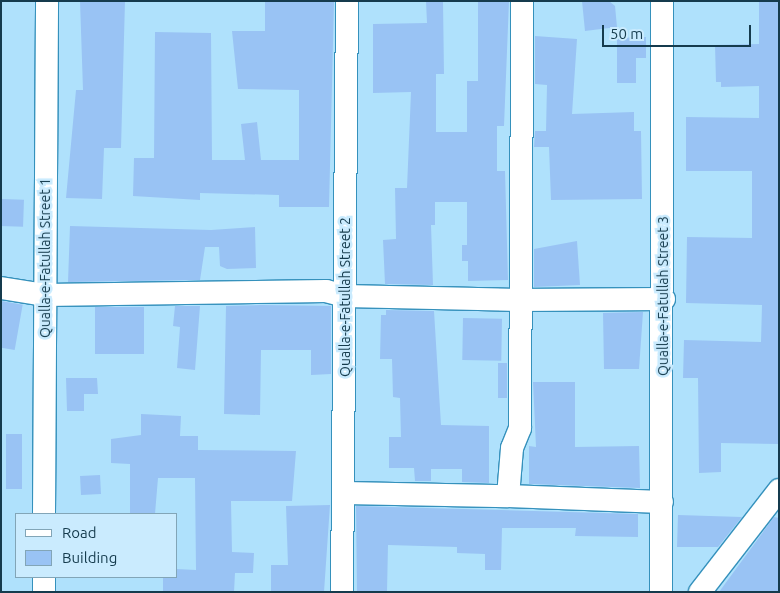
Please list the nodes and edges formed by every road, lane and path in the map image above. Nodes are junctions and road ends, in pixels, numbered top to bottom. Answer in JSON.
{"nodes":[{"id":1,"x":47,"y":1,"type":"edge"},
{"id":2,"x":347,"y":1,"type":"edge"},
{"id":3,"x":522,"y":1,"type":"edge"},
{"id":4,"x":662,"y":1,"type":"edge"},
{"id":5,"x":1,"y":288,"type":"edge"},
{"id":6,"x":45,"y":295,"type":"junction"},
{"id":7,"x":345,"y":296,"type":"junction"},
{"id":8,"x":664,"y":299,"type":"junction"},
{"id":9,"x":518,"y":300,"type":"junction"},
{"id":10,"x":779,"y":490,"type":"edge"},
{"id":11,"x":345,"y":493,"type":"junction"},
{"id":12,"x":508,"y":496,"type":"junction"},
{"id":13,"x":662,"y":502,"type":"junction"},
{"id":14,"x":44,"y":513,"type":"edge"},
{"id":15,"x":44,"y":578,"type":"edge"},
{"id":16,"x":44,"y":592,"type":"edge"},
{"id":17,"x":342,"y":592,"type":"edge"},
{"id":18,"x":661,"y":592,"type":"edge"},
{"id":19,"x":700,"y":592,"type":"edge"}],
"edges":[{"from":1,"to":6,"type":"street","name":"Qualla-e-Fatullah Street 1"},
{"from":2,"to":7,"type":"street","name":"Qualla-e-Fatullah Street 2"},
{"from":3,"to":9,"type":"street"},
{"from":4,"to":8,"type":"street","name":"Qualla-e-Fatullah Street 3"},
{"from":5,"to":6,"type":"street"},
{"from":6,"to":7,"type":"street"},
{"from":6,"to":14,"type":"street","name":"Qualla-e-Fatullah Street 1"},
{"from":7,"to":9,"type":"street"},
{"from":7,"to":11,"type":"street","name":"Qualla-e-Fatullah Street 2"},
{"from":8,"to":9,"type":"street"},
{"from":8,"to":13,"type":"street","name":"Qualla-e-Fatullah Street 3"},
{"from":9,"to":12,"type":"street"},
{"from":10,"to":19,"type":"street"},
{"from":11,"to":12,"type":"street"},
{"from":11,"to":17,"type":"street","name":"Qualla-e-Fatullah Street 2"},
{"from":12,"to":13,"type":"street"},
{"from":13,"to":18,"type":"street","name":"Qualla-e-Fatullah Street 3"},
{"from":15,"to":16,"type":"street"}]}
